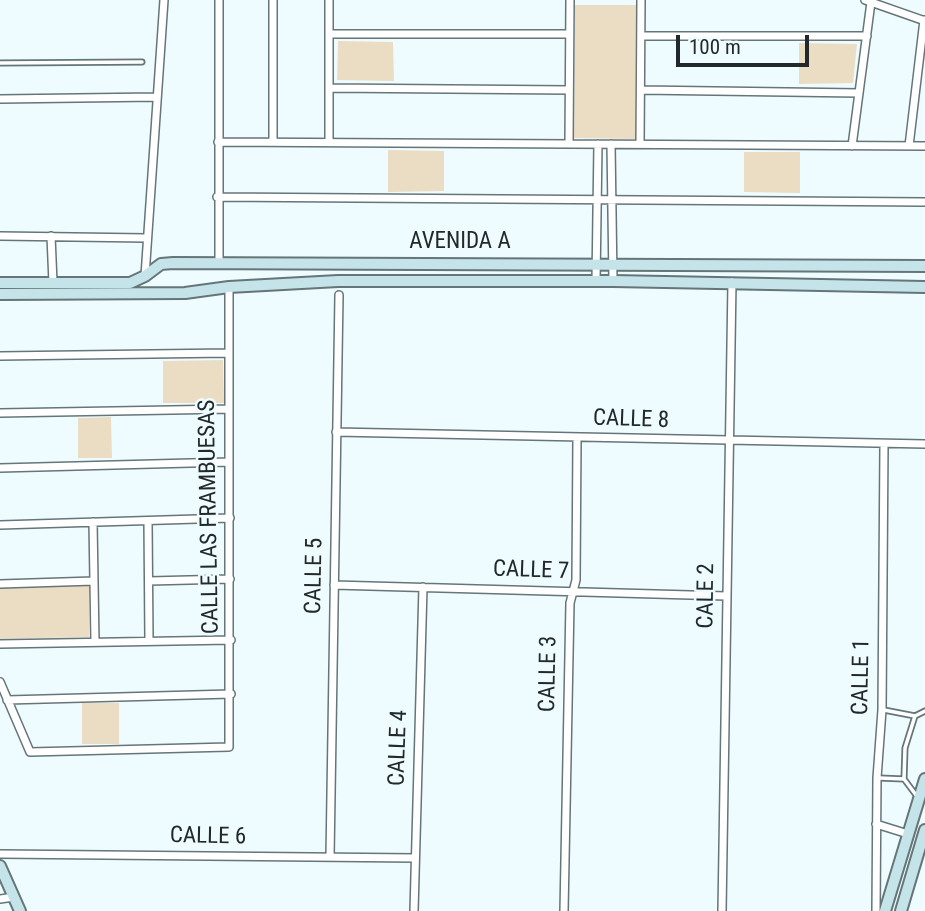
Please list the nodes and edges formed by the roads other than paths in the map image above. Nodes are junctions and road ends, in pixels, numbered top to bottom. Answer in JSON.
{"nodes":[{"id":1,"x":164,"y":0,"type":"edge"},
{"id":2,"x":219,"y":0,"type":"edge"},
{"id":3,"x":273,"y":0,"type":"edge"},
{"id":4,"x":329,"y":0,"type":"edge"},
{"id":5,"x":569,"y":0,"type":"edge"},
{"id":6,"x":641,"y":0,"type":"edge"},
{"id":7,"x":868,"y":1,"type":"edge"},
{"id":8,"x":924,"y":20,"type":"edge"},
{"id":9,"x":329,"y":34,"type":"junction"},
{"id":10,"x":569,"y":34,"type":"junction"},
{"id":11,"x":641,"y":36,"type":"junction"},
{"id":12,"x":867,"y":36,"type":"junction"},
{"id":13,"x":142,"y":62,"type":"dead end"},
{"id":14,"x":0,"y":63,"type":"edge"},
{"id":15,"x":329,"y":88,"type":"junction"},
{"id":16,"x":569,"y":90,"type":"junction"},
{"id":17,"x":640,"y":90,"type":"junction"},
{"id":18,"x":859,"y":93,"type":"junction"},
{"id":19,"x":156,"y":97,"type":"junction"},
{"id":20,"x":0,"y":99,"type":"edge"},
{"id":21,"x":218,"y":142,"type":"junction"},
{"id":22,"x":273,"y":142,"type":"junction"},
{"id":23,"x":329,"y":142,"type":"junction"},
{"id":24,"x":569,"y":144,"type":"junction"},
{"id":25,"x":598,"y":144,"type":"junction"},
{"id":26,"x":611,"y":144,"type":"junction"},
{"id":27,"x":640,"y":145,"type":"junction"},
{"id":28,"x":852,"y":146,"type":"junction"},
{"id":29,"x":909,"y":146,"type":"junction"},
{"id":30,"x":925,"y":146,"type":"edge"},
{"id":31,"x":217,"y":197,"type":"junction"},
{"id":32,"x":597,"y":200,"type":"junction"},
{"id":33,"x":610,"y":200,"type":"junction"},
{"id":34,"x":925,"y":202,"type":"edge"},
{"id":35,"x":0,"y":236,"type":"edge"},
{"id":36,"x":51,"y":236,"type":"junction"},
{"id":37,"x":146,"y":238,"type":"junction"},
{"id":38,"x":219,"y":262,"type":"junction"},
{"id":39,"x":612,"y":263,"type":"junction"},
{"id":40,"x":597,"y":264,"type":"junction"},
{"id":41,"x":925,"y":266,"type":"edge"},
{"id":42,"x":145,"y":276,"type":"junction"},
{"id":43,"x":596,"y":281,"type":"junction"},
{"id":44,"x":612,"y":281,"type":"junction"},
{"id":45,"x":732,"y":282,"type":"junction"},
{"id":46,"x":0,"y":283,"type":"edge"},
{"id":47,"x":53,"y":283,"type":"junction"},
{"id":48,"x":229,"y":287,"type":"junction"},
{"id":49,"x":925,"y":287,"type":"edge"},
{"id":50,"x":0,"y":294,"type":"edge"},
{"id":51,"x":339,"y":295,"type":"dead end"},
{"id":52,"x":228,"y":353,"type":"junction"},
{"id":53,"x":0,"y":356,"type":"edge"},
{"id":54,"x":229,"y":409,"type":"junction"},
{"id":55,"x":0,"y":413,"type":"edge"},
{"id":56,"x":336,"y":432,"type":"junction"},
{"id":57,"x":577,"y":438,"type":"junction"},
{"id":58,"x":729,"y":442,"type":"junction"},
{"id":59,"x":884,"y":444,"type":"junction"},
{"id":60,"x":925,"y":444,"type":"edge"},
{"id":61,"x":229,"y":463,"type":"junction"},
{"id":62,"x":0,"y":468,"type":"edge"},
{"id":63,"x":0,"y":515,"type":"edge"},
{"id":64,"x":230,"y":518,"type":"junction"},
{"id":65,"x":148,"y":521,"type":"junction"},
{"id":66,"x":93,"y":522,"type":"junction"},
{"id":67,"x":2,"y":525,"type":"edge"},
{"id":68,"x":230,"y":579,"type":"junction"},
{"id":69,"x":149,"y":580,"type":"junction"},
{"id":70,"x":94,"y":581,"type":"junction"},
{"id":71,"x":0,"y":584,"type":"edge"},
{"id":72,"x":334,"y":584,"type":"junction"},
{"id":73,"x":423,"y":587,"type":"junction"},
{"id":74,"x":573,"y":591,"type":"junction"},
{"id":75,"x":726,"y":596,"type":"junction"},
{"id":76,"x":231,"y":640,"type":"junction"},
{"id":77,"x":149,"y":641,"type":"junction"},
{"id":78,"x":94,"y":642,"type":"junction"},
{"id":79,"x":0,"y":644,"type":"edge"},
{"id":80,"x":0,"y":682,"type":"edge"},
{"id":81,"x":231,"y":694,"type":"junction"},
{"id":82,"x":7,"y":700,"type":"junction"},
{"id":83,"x":882,"y":710,"type":"junction"},
{"id":84,"x":925,"y":711,"type":"edge"},
{"id":85,"x":915,"y":716,"type":"junction"},
{"id":86,"x":877,"y":778,"type":"junction"},
{"id":87,"x":904,"y":779,"type":"junction"},
{"id":88,"x":925,"y":779,"type":"edge"},
{"id":89,"x":920,"y":803,"type":"junction"},
{"id":90,"x":876,"y":824,"type":"junction"},
{"id":91,"x":925,"y":830,"type":"edge"},
{"id":92,"x":908,"y":834,"type":"junction"},
{"id":93,"x":0,"y":854,"type":"edge"},
{"id":94,"x":330,"y":857,"type":"junction"},
{"id":95,"x":415,"y":858,"type":"junction"},
{"id":96,"x":0,"y":866,"type":"edge"},
{"id":97,"x":14,"y":897,"type":"junction"},
{"id":98,"x":0,"y":899,"type":"edge"},
{"id":99,"x":20,"y":911,"type":"edge"},
{"id":100,"x":414,"y":911,"type":"edge"},
{"id":101,"x":564,"y":911,"type":"edge"},
{"id":102,"x":722,"y":911,"type":"edge"},
{"id":103,"x":876,"y":911,"type":"edge"},
{"id":104,"x":885,"y":911,"type":"edge"},
{"id":105,"x":901,"y":911,"type":"edge"}],
"edges":[{"from":1,"to":19,"type":"street"},
{"from":2,"to":21,"type":"street"},
{"from":3,"to":22,"type":"street"},
{"from":4,"to":9,"type":"street"},
{"from":5,"to":10,"type":"street"},
{"from":6,"to":11,"type":"street"},
{"from":7,"to":8,"type":"street"},
{"from":7,"to":12,"type":"street"},
{"from":8,"to":29,"type":"street"},
{"from":9,"to":10,"type":"street"},
{"from":9,"to":15,"type":"street"},
{"from":10,"to":16,"type":"street"},
{"from":11,"to":12,"type":"street"},
{"from":11,"to":17,"type":"street"},
{"from":12,"to":18,"type":"street"},
{"from":13,"to":14,"type":"lane"},
{"from":15,"to":16,"type":"street"},
{"from":15,"to":23,"type":"street"},
{"from":16,"to":24,"type":"street"},
{"from":17,"to":18,"type":"street"},
{"from":17,"to":27,"type":"street"},
{"from":18,"to":28,"type":"street"},
{"from":19,"to":20,"type":"street"},
{"from":19,"to":37,"type":"street"},
{"from":21,"to":22,"type":"street"},
{"from":21,"to":31,"type":"street"},
{"from":22,"to":23,"type":"street"},
{"from":23,"to":24,"type":"street"},
{"from":24,"to":25,"type":"street"},
{"from":25,"to":26,"type":"street"},
{"from":25,"to":32,"type":"street"},
{"from":26,"to":27,"type":"street"},
{"from":26,"to":33,"type":"street"},
{"from":27,"to":28,"type":"street"},
{"from":28,"to":29,"type":"street"},
{"from":29,"to":30,"type":"street"},
{"from":31,"to":32,"type":"street"},
{"from":31,"to":38,"type":"street"},
{"from":32,"to":33,"type":"street"},
{"from":32,"to":40,"type":"street"},
{"from":33,"to":34,"type":"street"},
{"from":33,"to":39,"type":"street"},
{"from":35,"to":36,"type":"street"},
{"from":36,"to":37,"type":"street"},
{"from":36,"to":47,"type":"street"},
{"from":37,"to":42,"type":"street"},
{"from":38,"to":40,"type":"street","name":"AVENIDA A"},
{"from":38,"to":42,"type":"street","name":"AVENIDA A"},
{"from":39,"to":40,"type":"street","name":"AVENIDA A"},
{"from":39,"to":41,"type":"street","name":"AVENIDA A"},
{"from":39,"to":44,"type":"street"},
{"from":40,"to":43,"type":"street"},
{"from":42,"to":47,"type":"street","name":"AVENIDA A"},
{"from":43,"to":44,"type":"street","name":"AVENIDA A"},
{"from":43,"to":48,"type":"street","name":"AVENIDA A"},
{"from":44,"to":45,"type":"street","name":"AVENIDA A"},
{"from":45,"to":49,"type":"street","name":"AVENIDA A"},
{"from":45,"to":58,"type":"street","name":"CALE 2"},
{"from":46,"to":47,"type":"street","name":"AVENIDA A"},
{"from":48,"to":50,"type":"street","name":"AVENIDA A"},
{"from":48,"to":52,"type":"street","name":"CALLE LAS FRAMBUESAS"},
{"from":51,"to":56,"type":"street","name":"CALLE 5"},
{"from":52,"to":53,"type":"street"},
{"from":52,"to":54,"type":"street","name":"CALLE LAS FRAMBUESAS"},
{"from":54,"to":55,"type":"street"},
{"from":54,"to":61,"type":"street","name":"CALLE LAS FRAMBUESAS"},
{"from":56,"to":57,"type":"street","name":"CALLE 8"},
{"from":56,"to":72,"type":"street","name":"CALLE 5"},
{"from":57,"to":58,"type":"street","name":"CALLE 8"},
{"from":57,"to":74,"type":"street","name":"CALLE 3"},
{"from":58,"to":59,"type":"street","name":"CALLE 8"},
{"from":58,"to":75,"type":"street","name":"CALE 2"},
{"from":59,"to":60,"type":"street","name":"CALLE 8"},
{"from":59,"to":83,"type":"street","name":"CALLE 1"},
{"from":61,"to":62,"type":"street"},
{"from":61,"to":64,"type":"street","name":"CALLE LAS FRAMBUESAS"},
{"from":63,"to":67,"type":"street"},
{"from":64,"to":65,"type":"street"},
{"from":64,"to":68,"type":"street","name":"CALLE LAS FRAMBUESAS"},
{"from":65,"to":66,"type":"street"},
{"from":65,"to":69,"type":"street"},
{"from":66,"to":67,"type":"street"},
{"from":66,"to":70,"type":"street"},
{"from":68,"to":69,"type":"street"},
{"from":68,"to":76,"type":"street","name":"CALLE LAS FRAMBUESAS"},
{"from":69,"to":77,"type":"street"},
{"from":70,"to":71,"type":"street"},
{"from":70,"to":78,"type":"street"},
{"from":72,"to":73,"type":"street","name":"CALLE 7"},
{"from":72,"to":94,"type":"street","name":"CALLE 5"},
{"from":73,"to":74,"type":"street","name":"CALLE 7"},
{"from":73,"to":95,"type":"street","name":"CALLE 4"},
{"from":74,"to":75,"type":"street","name":"CALLE 7"},
{"from":74,"to":101,"type":"street","name":"CALLE 3"},
{"from":75,"to":102,"type":"street","name":"CALE 2"},
{"from":76,"to":77,"type":"street"},
{"from":76,"to":81,"type":"street","name":"CALLE LAS FRAMBUESAS"},
{"from":77,"to":78,"type":"street"},
{"from":78,"to":79,"type":"street"},
{"from":80,"to":82,"type":"street"},
{"from":81,"to":82,"type":"street"},
{"from":81,"to":82,"type":"street","name":"CALLE LAS FRAMBUESAS"},
{"from":83,"to":85,"type":"lane"},
{"from":83,"to":86,"type":"street","name":"CALLE 1"},
{"from":84,"to":85,"type":"lane"},
{"from":85,"to":87,"type":"lane"},
{"from":86,"to":87,"type":"lane"},
{"from":86,"to":90,"type":"street","name":"CALLE 1"},
{"from":87,"to":89,"type":"lane"},
{"from":88,"to":89,"type":"street"},
{"from":89,"to":92,"type":"street"},
{"from":90,"to":92,"type":"street"},
{"from":90,"to":103,"type":"street","name":"CALLE 1"},
{"from":91,"to":105,"type":"street"},
{"from":92,"to":104,"type":"street"},
{"from":93,"to":94,"type":"street","name":"CALLE 6"},
{"from":94,"to":95,"type":"street","name":"CALLE 6"},
{"from":95,"to":100,"type":"street","name":"CALLE 4"},
{"from":96,"to":97,"type":"street"},
{"from":97,"to":98,"type":"street"},
{"from":97,"to":99,"type":"street"}]}
